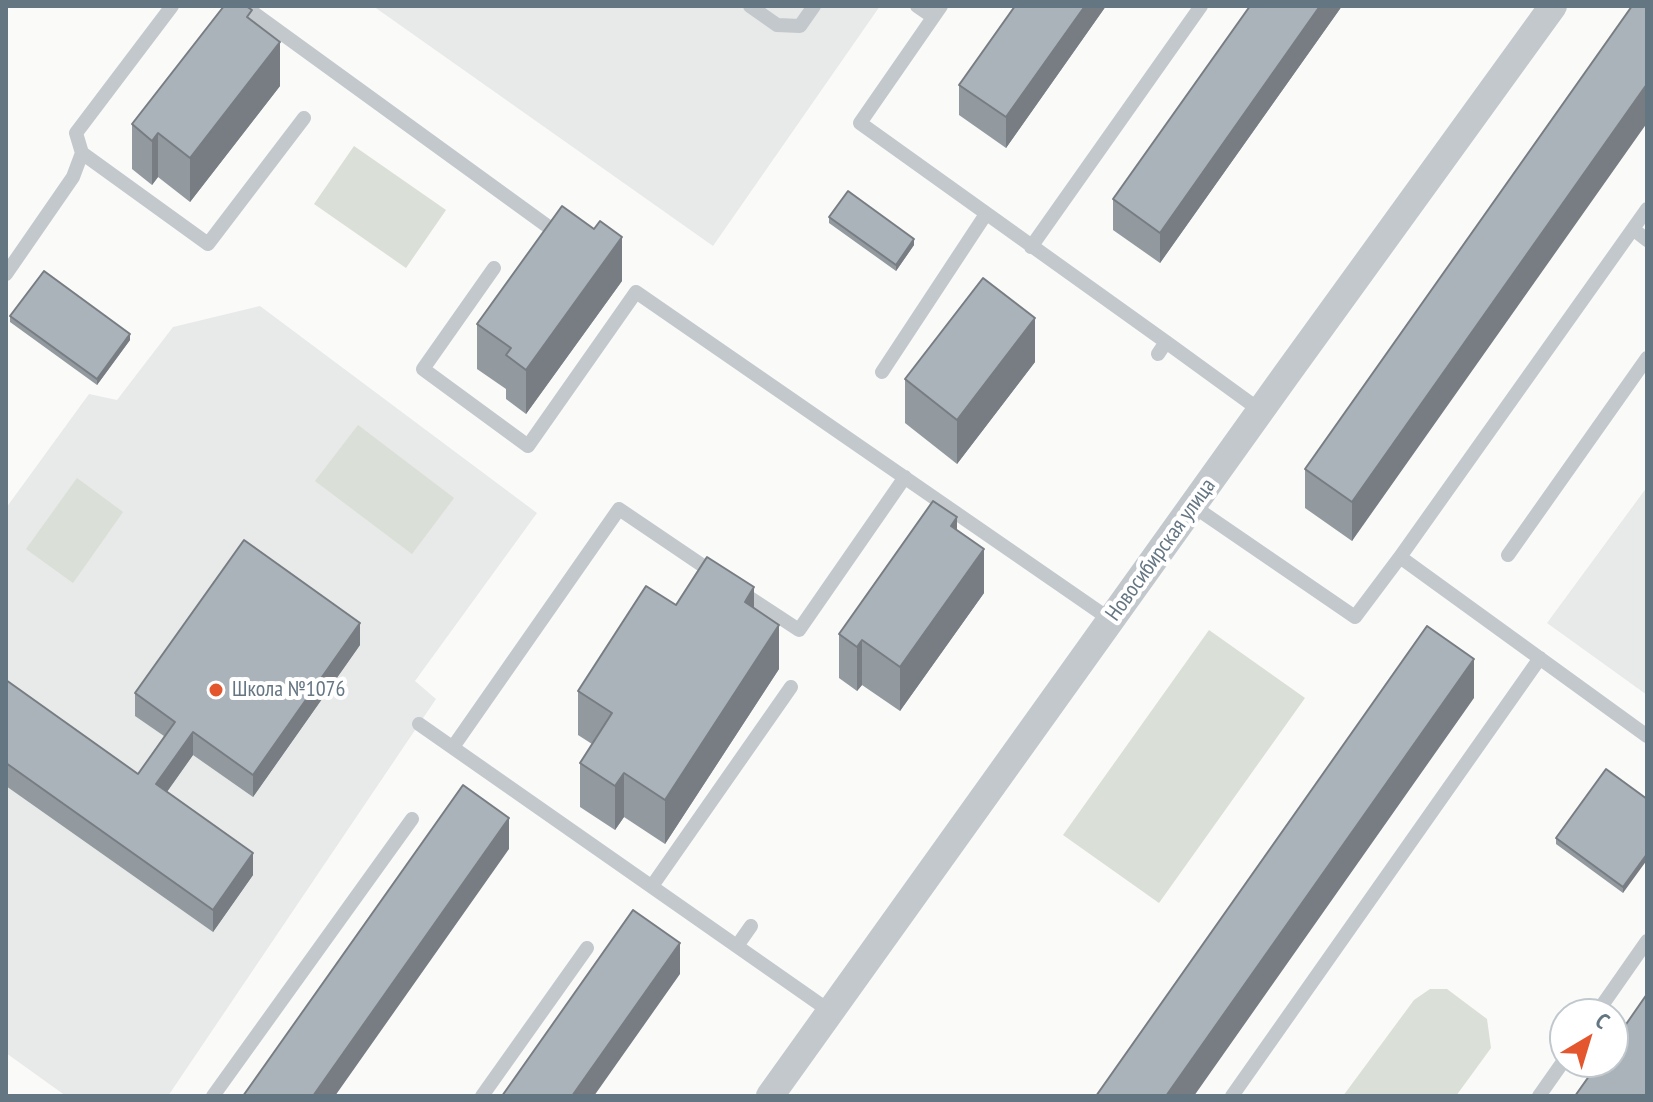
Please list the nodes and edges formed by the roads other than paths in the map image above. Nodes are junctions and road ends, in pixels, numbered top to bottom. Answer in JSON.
{"nodes":[{"id":1,"x":172,"y":6,"type":"edge"},
{"id":2,"x":244,"y":6,"type":"edge"},
{"id":3,"x":750,"y":6,"type":"edge"},
{"id":4,"x":814,"y":6,"type":"edge"},
{"id":5,"x":917,"y":6,"type":"edge"},
{"id":6,"x":1201,"y":6,"type":"edge"},
{"id":7,"x":1553,"y":6,"type":"edge"},
{"id":8,"x":937,"y":12,"type":"edge"},
{"id":9,"x":304,"y":118,"type":"dead end"},
{"id":10,"x":82,"y":153,"type":"junction"},
{"id":11,"x":1647,"y":209,"type":"edge"},
{"id":12,"x":986,"y":214,"type":"junction"},
{"id":13,"x":550,"y":228,"type":"edge"},
{"id":14,"x":1633,"y":229,"type":"junction"},
{"id":15,"x":1647,"y":240,"type":"edge"},
{"id":16,"x":1031,"y":247,"type":"junction"},
{"id":17,"x":494,"y":268,"type":"dead end"},
{"id":18,"x":6,"y":274,"type":"edge"},
{"id":19,"x":1647,"y":358,"type":"edge"},
{"id":20,"x":882,"y":372,"type":"dead end"},
{"id":21,"x":1261,"y":411,"type":"junction"},
{"id":22,"x":905,"y":477,"type":"junction"},
{"id":23,"x":1193,"y":506,"type":"junction"},
{"id":24,"x":1508,"y":555,"type":"dead end"},
{"id":25,"x":1400,"y":557,"type":"junction"},
{"id":26,"x":1111,"y":620,"type":"junction"},
{"id":27,"x":1540,"y":658,"type":"junction"},
{"id":28,"x":791,"y":687,"type":"dead end"},
{"id":29,"x":419,"y":724,"type":"dead end"},
{"id":30,"x":1647,"y":736,"type":"edge"},
{"id":31,"x":453,"y":747,"type":"junction"},
{"id":32,"x":412,"y":819,"type":"dead end"},
{"id":33,"x":652,"y":886,"type":"junction"},
{"id":34,"x":751,"y":926,"type":"dead end"},
{"id":35,"x":1647,"y":941,"type":"edge"},
{"id":36,"x":737,"y":946,"type":"junction"},
{"id":37,"x":587,"y":948,"type":"dead end"},
{"id":38,"x":1607,"y":998,"type":"edge"},
{"id":39,"x":831,"y":1012,"type":"junction"},
{"id":40,"x":1552,"y":1078,"type":"edge"},
{"id":41,"x":780,"y":1092,"type":"edge"},
{"id":42,"x":213,"y":1096,"type":"edge"},
{"id":43,"x":482,"y":1096,"type":"edge"},
{"id":44,"x":1232,"y":1096,"type":"edge"},
{"id":45,"x":1539,"y":1096,"type":"edge"}],
"edges":[{"from":1,"to":10,"type":"lane"},
{"from":2,"to":13,"type":"lane"},
{"from":3,"to":4,"type":"lane"},
{"from":5,"to":8,"type":"lane"},
{"from":6,"to":16,"type":"lane"},
{"from":7,"to":21,"type":"street","name":"Новосибирская улица"},
{"from":8,"to":12,"type":"lane"},
{"from":9,"to":10,"type":"lane"},
{"from":10,"to":18,"type":"lane"},
{"from":11,"to":14,"type":"lane"},
{"from":12,"to":16,"type":"lane"},
{"from":12,"to":20,"type":"lane"},
{"from":14,"to":15,"type":"lane"},
{"from":14,"to":25,"type":"lane"},
{"from":16,"to":21,"type":"lane"},
{"from":17,"to":22,"type":"lane"},
{"from":19,"to":24,"type":"lane"},
{"from":21,"to":23,"type":"street","name":"Новосибирская улица"},
{"from":22,"to":26,"type":"lane"},
{"from":22,"to":31,"type":"lane"},
{"from":23,"to":25,"type":"lane"},
{"from":23,"to":26,"type":"street","name":"Новосибирская улица"},
{"from":25,"to":27,"type":"lane"},
{"from":26,"to":39,"type":"street","name":"Новосибирская улица"},
{"from":27,"to":30,"type":"lane"},
{"from":27,"to":44,"type":"lane"},
{"from":28,"to":33,"type":"lane"},
{"from":29,"to":31,"type":"lane"},
{"from":31,"to":33,"type":"lane"},
{"from":32,"to":42,"type":"lane"},
{"from":33,"to":36,"type":"lane"},
{"from":34,"to":36,"type":"lane"},
{"from":35,"to":38,"type":"lane"},
{"from":36,"to":39,"type":"lane"},
{"from":37,"to":43,"type":"lane"},
{"from":39,"to":41,"type":"street","name":"Новосибирская улица"},
{"from":40,"to":45,"type":"lane"}]}
